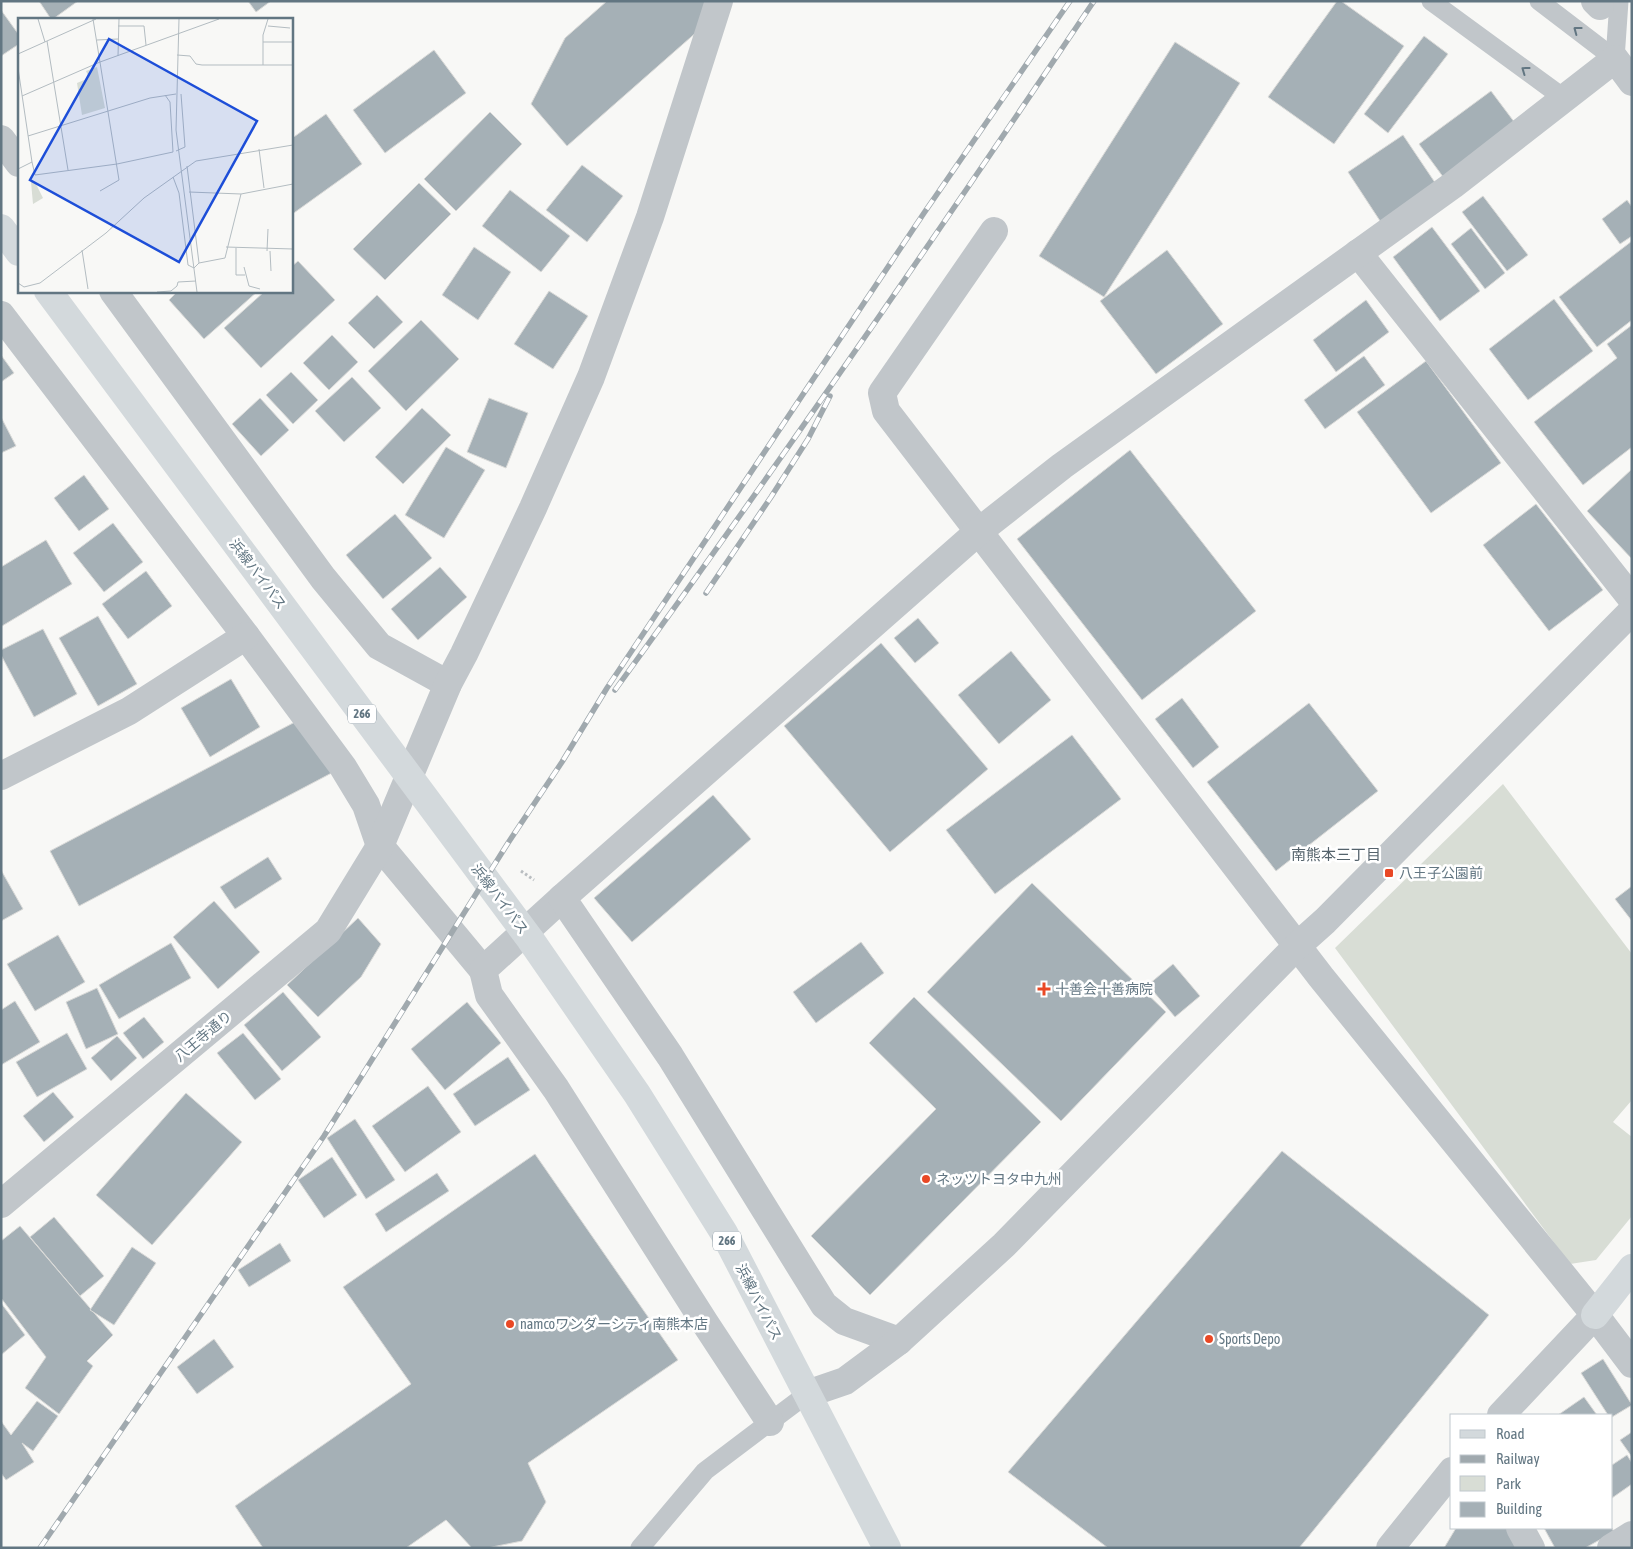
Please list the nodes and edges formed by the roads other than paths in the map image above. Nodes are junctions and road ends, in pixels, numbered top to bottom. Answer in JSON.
{"nodes":[{"id":1,"x":719,"y":1,"type":"edge"},
{"id":2,"x":1431,"y":1,"type":"edge"},
{"id":3,"x":1539,"y":1,"type":"edge"},
{"id":4,"x":1605,"y":3,"type":"edge"},
{"id":5,"x":1615,"y":59,"type":"junction"},
{"id":6,"x":1632,"y":82,"type":"edge"},
{"id":7,"x":1564,"y":98,"type":"junction"},
{"id":8,"x":1,"y":139,"type":"edge"},
{"id":9,"x":18,"y":162,"type":"edge"},
{"id":10,"x":1,"y":228,"type":"edge"},
{"id":11,"x":994,"y":231,"type":"dead end"},
{"id":12,"x":18,"y":251,"type":"edge"},
{"id":13,"x":1358,"y":253,"type":"junction"},
{"id":14,"x":49,"y":292,"type":"edge"},
{"id":15,"x":114,"y":292,"type":"edge"},
{"id":16,"x":1,"y":316,"type":"edge"},
{"id":17,"x":978,"y":532,"type":"junction"},
{"id":18,"x":1632,"y":599,"type":"edge"},
{"id":19,"x":1632,"y":611,"type":"edge"},
{"id":20,"x":246,"y":636,"type":"junction"},
{"id":21,"x":448,"y":684,"type":"junction"},
{"id":22,"x":1,"y":776,"type":"edge"},
{"id":23,"x":380,"y":846,"type":"junction"},
{"id":24,"x":562,"y":898,"type":"junction"},
{"id":25,"x":1297,"y":946,"type":"junction"},
{"id":26,"x":483,"y":970,"type":"junction"},
{"id":27,"x":1,"y":1204,"type":"edge"},
{"id":28,"x":1632,"y":1268,"type":"edge"},
{"id":29,"x":1595,"y":1315,"type":"junction"},
{"id":30,"x":899,"y":1341,"type":"junction"},
{"id":31,"x":1632,"y":1364,"type":"edge"},
{"id":32,"x":807,"y":1394,"type":"junction"},
{"id":33,"x":1501,"y":1414,"type":"edge"},
{"id":34,"x":770,"y":1422,"type":"junction"},
{"id":35,"x":1450,"y":1473,"type":"edge"},
{"id":36,"x":1521,"y":1529,"type":"edge"},
{"id":37,"x":1632,"y":1535,"type":"edge"},
{"id":38,"x":640,"y":1548,"type":"edge"},
{"id":39,"x":887,"y":1548,"type":"edge"},
{"id":40,"x":1390,"y":1548,"type":"edge"},
{"id":41,"x":1531,"y":1548,"type":"edge"},
{"id":42,"x":1611,"y":1548,"type":"edge"}],
"edges":[{"from":1,"to":21,"type":"street","name":"八王寺通り"},
{"from":7,"to":2,"type":"lane","one_way":true},
{"from":5,"to":3,"type":"lane","one_way":true},
{"from":4,"to":5,"type":"lane"},
{"from":5,"to":6,"type":"street"},
{"from":5,"to":7,"type":"street"},
{"from":7,"to":13,"type":"street"},
{"from":8,"to":9,"type":"street"},
{"from":10,"to":12,"type":"main road"},
{"from":11,"to":17,"type":"street"},
{"from":13,"to":17,"type":"street"},
{"from":13,"to":18,"type":"street"},
{"from":14,"to":32,"type":"main road","name":"浜線バイパス","number":"266"},
{"from":15,"to":21,"type":"street"},
{"from":16,"to":20,"type":"street"},
{"from":17,"to":24,"type":"street"},
{"from":17,"to":25,"type":"street"},
{"from":19,"to":25,"type":"street"},
{"from":20,"to":22,"type":"street"},
{"from":20,"to":23,"type":"street"},
{"from":21,"to":23,"type":"street","name":"八王寺通り"},
{"from":23,"to":26,"type":"street"},
{"from":23,"to":27,"type":"street","name":"八王寺通り"},
{"from":24,"to":26,"type":"street"},
{"from":24,"to":30,"type":"street"},
{"from":25,"to":29,"type":"street"},
{"from":25,"to":30,"type":"street"},
{"from":26,"to":34,"type":"street"},
{"from":28,"to":29,"type":"main road"},
{"from":29,"to":31,"type":"street"},
{"from":29,"to":33,"type":"street"},
{"from":30,"to":32,"type":"street"},
{"from":32,"to":34,"type":"lane"},
{"from":32,"to":39,"type":"main road","name":"浜線バイパス","number":"266"},
{"from":34,"to":38,"type":"lane"},
{"from":35,"to":40,"type":"street"},
{"from":36,"to":41,"type":"street"},
{"from":37,"to":42,"type":"street"}]}
